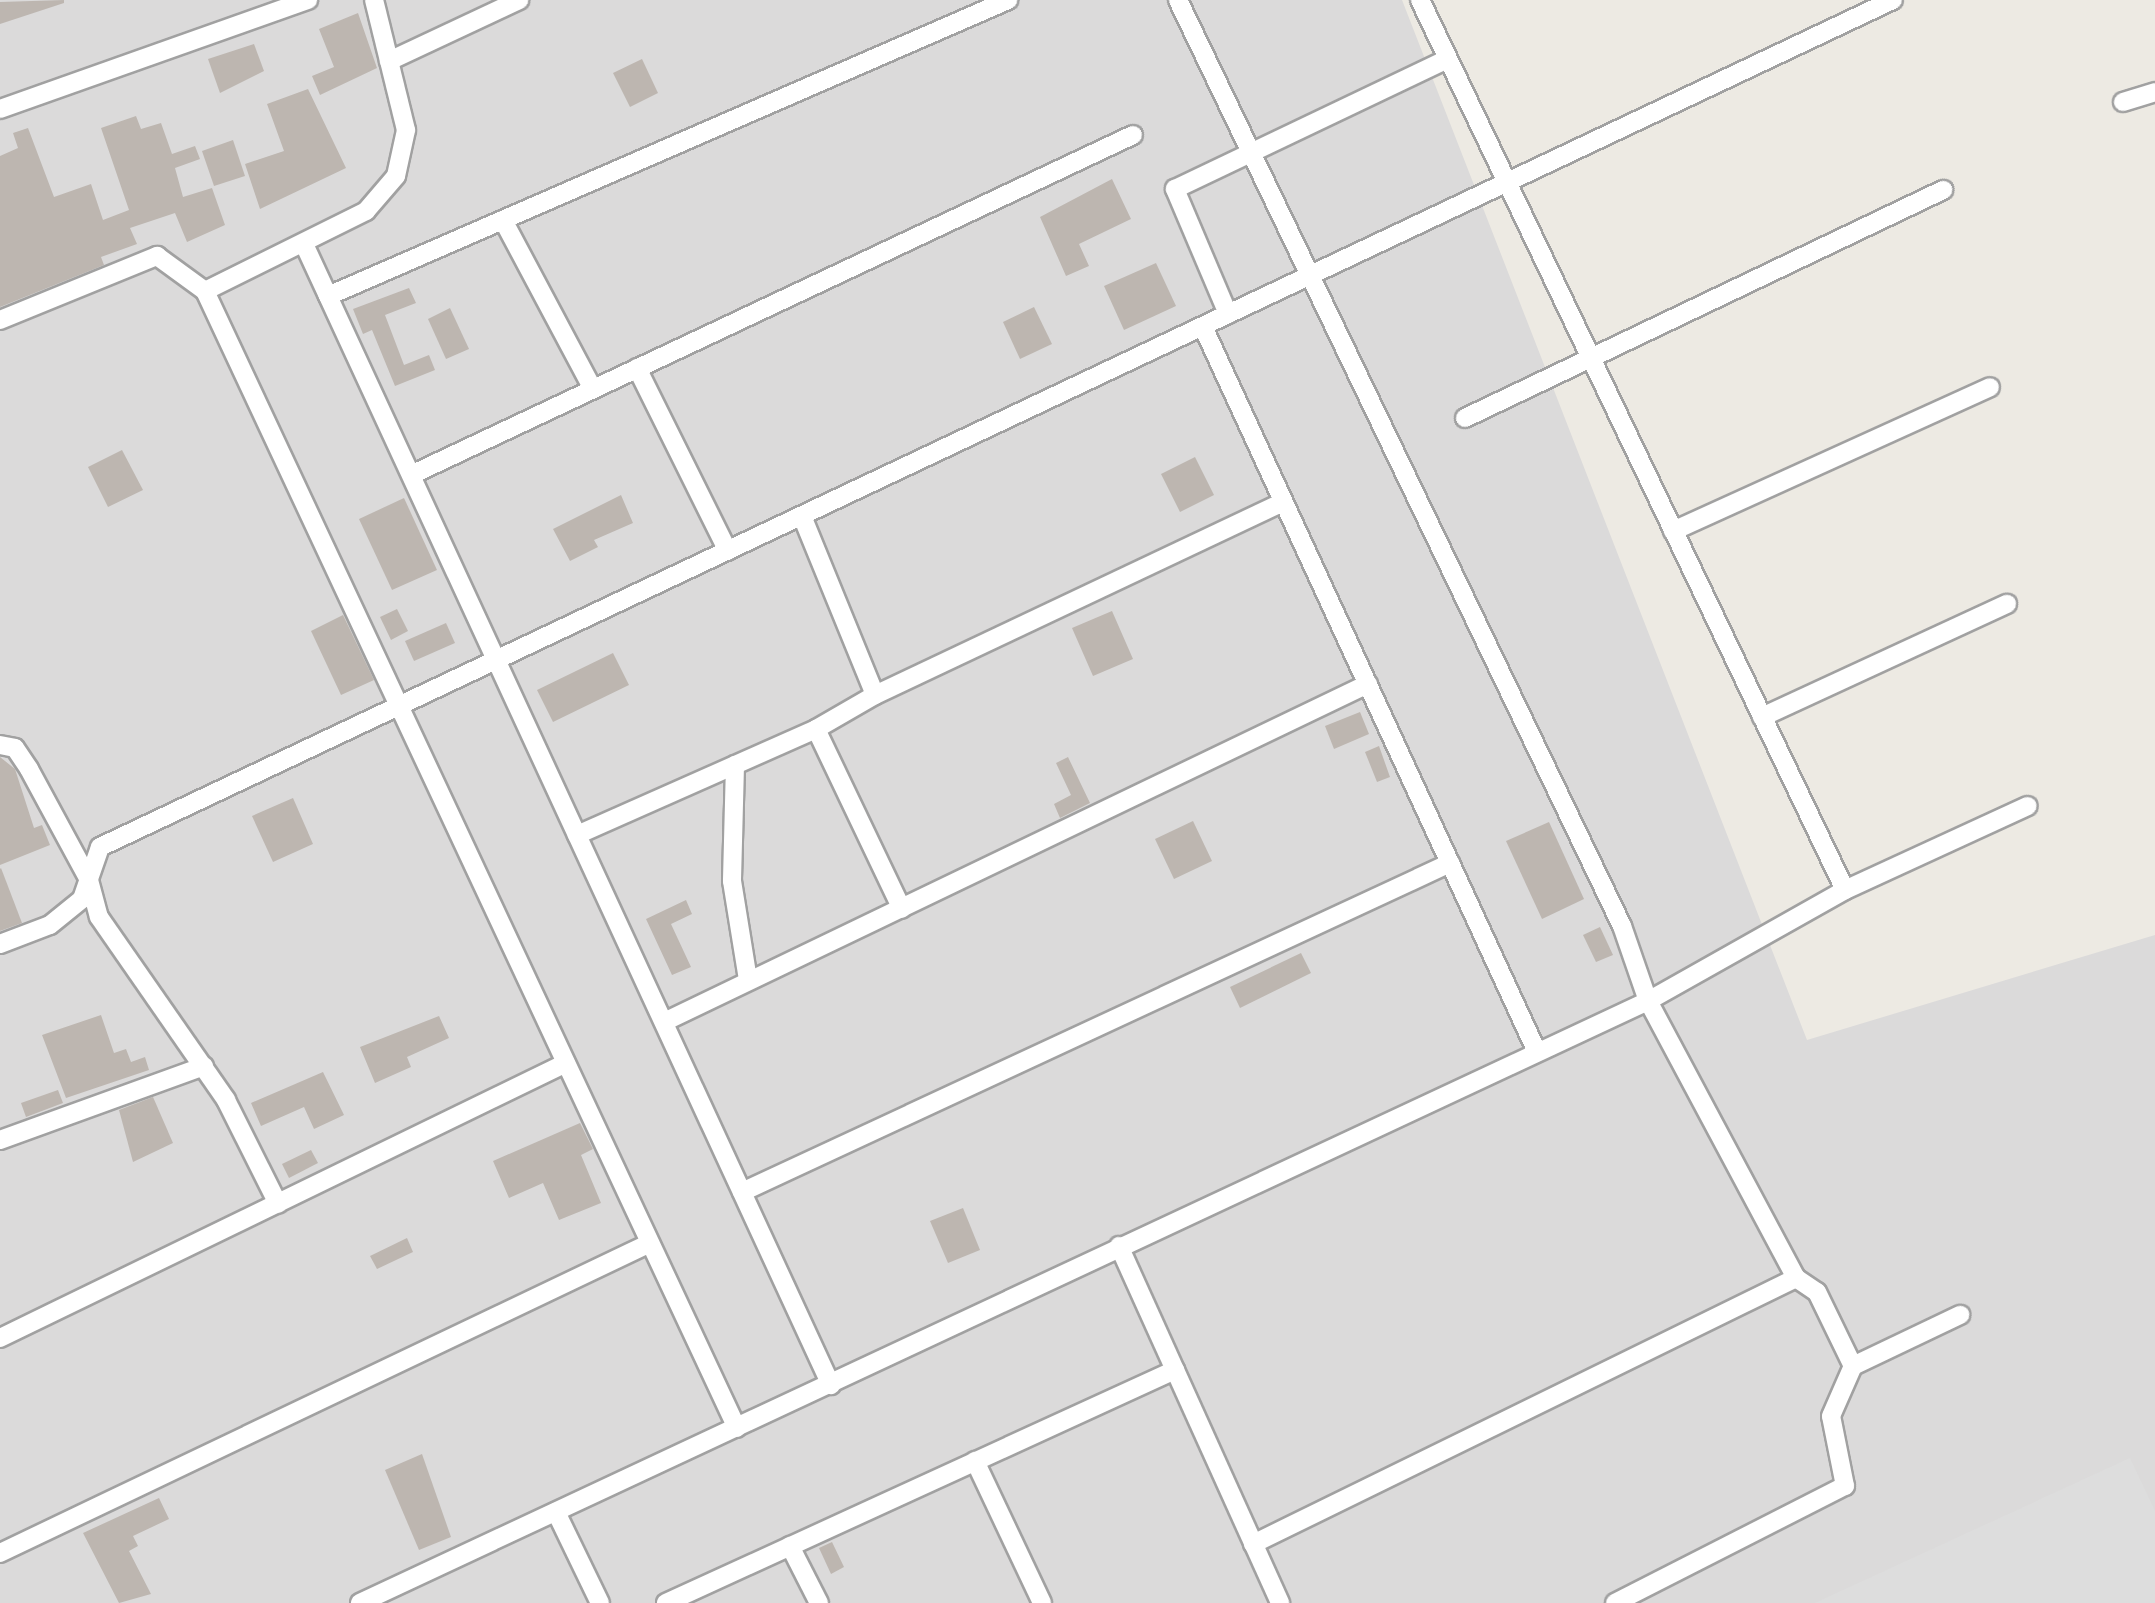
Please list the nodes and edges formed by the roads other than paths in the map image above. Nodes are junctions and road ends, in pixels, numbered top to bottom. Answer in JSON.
{"nodes":[{"id":1,"x":308,"y":0,"type":"edge"},
{"id":2,"x":374,"y":0,"type":"edge"},
{"id":3,"x":519,"y":0,"type":"edge"},
{"id":4,"x":1008,"y":0,"type":"edge"},
{"id":5,"x":1178,"y":0,"type":"edge"},
{"id":6,"x":1420,"y":0,"type":"edge"},
{"id":7,"x":1893,"y":0,"type":"edge"},
{"id":8,"x":1448,"y":59,"type":"junction"},
{"id":9,"x":389,"y":61,"type":"junction"},
{"id":10,"x":2155,"y":92,"type":"edge"},
{"id":11,"x":2123,"y":102,"type":"dead end"},
{"id":12,"x":0,"y":109,"type":"edge"},
{"id":13,"x":1133,"y":135,"type":"dead end"},
{"id":14,"x":1248,"y":152,"type":"junction"},
{"id":15,"x":1506,"y":181,"type":"junction"},
{"id":16,"x":1943,"y":190,"type":"dead end"},
{"id":17,"x":503,"y":220,"type":"junction"},
{"id":18,"x":304,"y":244,"type":"junction"},
{"id":19,"x":1304,"y":275,"type":"junction"},
{"id":20,"x":205,"y":291,"type":"junction"},
{"id":21,"x":328,"y":296,"type":"junction"},
{"id":22,"x":1228,"y":314,"type":"junction"},
{"id":23,"x":0,"y":320,"type":"edge"},
{"id":24,"x":1204,"y":329,"type":"junction"},
{"id":25,"x":1591,"y":358,"type":"junction"},
{"id":26,"x":637,"y":368,"type":"junction"},
{"id":27,"x":1990,"y":387,"type":"dead end"},
{"id":28,"x":593,"y":389,"type":"junction"},
{"id":29,"x":1465,"y":418,"type":"dead end"},
{"id":30,"x":411,"y":475,"type":"junction"},
{"id":31,"x":1283,"y":502,"type":"junction"},
{"id":32,"x":802,"y":516,"type":"junction"},
{"id":33,"x":1673,"y":531,"type":"junction"},
{"id":34,"x":728,"y":551,"type":"junction"},
{"id":35,"x":2007,"y":604,"type":"dead end"},
{"id":36,"x":496,"y":659,"type":"junction"},
{"id":37,"x":1368,"y":684,"type":"junction"},
{"id":38,"x":875,"y":695,"type":"junction"},
{"id":39,"x":399,"y":706,"type":"junction"},
{"id":40,"x":1762,"y":717,"type":"junction"},
{"id":41,"x":816,"y":729,"type":"junction"},
{"id":42,"x":0,"y":745,"type":"edge"},
{"id":43,"x":735,"y":765,"type":"junction"},
{"id":44,"x":2028,"y":806,"type":"dead end"},
{"id":45,"x":577,"y":835,"type":"junction"},
{"id":46,"x":1450,"y":863,"type":"junction"},
{"id":47,"x":89,"y":880,"type":"junction"},
{"id":48,"x":1845,"y":890,"type":"junction"},
{"id":49,"x":902,"y":909,"type":"junction"},
{"id":50,"x":0,"y":944,"type":"edge"},
{"id":51,"x":748,"y":980,"type":"junction"},
{"id":52,"x":1648,"y":1001,"type":"junction"},
{"id":53,"x":664,"y":1022,"type":"junction"},
{"id":54,"x":1537,"y":1052,"type":"junction"},
{"id":55,"x":566,"y":1063,"type":"junction"},
{"id":56,"x":204,"y":1066,"type":"junction"},
{"id":57,"x":0,"y":1140,"type":"edge"},
{"id":58,"x":742,"y":1192,"type":"junction"},
{"id":59,"x":278,"y":1204,"type":"junction"},
{"id":60,"x":650,"y":1243,"type":"junction"},
{"id":61,"x":1119,"y":1246,"type":"junction"},
{"id":62,"x":1796,"y":1278,"type":"junction"},
{"id":63,"x":1960,"y":1315,"type":"dead end"},
{"id":64,"x":0,"y":1338,"type":"edge"},
{"id":65,"x":1853,"y":1366,"type":"junction"},
{"id":66,"x":1175,"y":1370,"type":"junction"},
{"id":67,"x":831,"y":1385,"type":"junction"},
{"id":68,"x":737,"y":1428,"type":"junction"},
{"id":69,"x":975,"y":1461,"type":"junction"},
{"id":70,"x":556,"y":1512,"type":"junction"},
{"id":71,"x":1253,"y":1544,"type":"junction"},
{"id":72,"x":790,"y":1546,"type":"junction"},
{"id":73,"x":0,"y":1553,"type":"edge"},
{"id":74,"x":360,"y":1603,"type":"edge"},
{"id":75,"x":600,"y":1603,"type":"edge"},
{"id":76,"x":666,"y":1603,"type":"edge"},
{"id":77,"x":819,"y":1603,"type":"edge"},
{"id":78,"x":1042,"y":1603,"type":"edge"},
{"id":79,"x":1280,"y":1603,"type":"edge"},
{"id":80,"x":1615,"y":1603,"type":"edge"}],
"edges":[{"from":1,"to":12,"type":"street"},
{"from":2,"to":9,"type":"street"},
{"from":3,"to":9,"type":"street"},
{"from":4,"to":17,"type":"street"},
{"from":5,"to":14,"type":"street"},
{"from":6,"to":8,"type":"street"},
{"from":7,"to":15,"type":"street"},
{"from":8,"to":14,"type":"street"},
{"from":8,"to":15,"type":"street"},
{"from":9,"to":18,"type":"street"},
{"from":10,"to":11,"type":"street"},
{"from":13,"to":26,"type":"street"},
{"from":14,"to":19,"type":"street"},
{"from":14,"to":22,"type":"street"},
{"from":15,"to":19,"type":"street"},
{"from":15,"to":25,"type":"street"},
{"from":16,"to":25,"type":"street"},
{"from":17,"to":21,"type":"street"},
{"from":17,"to":28,"type":"street"},
{"from":18,"to":20,"type":"street"},
{"from":18,"to":21,"type":"street"},
{"from":19,"to":22,"type":"street"},
{"from":19,"to":52,"type":"street"},
{"from":20,"to":23,"type":"street"},
{"from":20,"to":39,"type":"street"},
{"from":21,"to":30,"type":"street"},
{"from":22,"to":24,"type":"street"},
{"from":24,"to":31,"type":"street"},
{"from":24,"to":32,"type":"street"},
{"from":25,"to":29,"type":"street"},
{"from":25,"to":33,"type":"street"},
{"from":26,"to":28,"type":"street"},
{"from":26,"to":34,"type":"street"},
{"from":27,"to":33,"type":"street"},
{"from":28,"to":30,"type":"street"},
{"from":30,"to":36,"type":"street"},
{"from":31,"to":37,"type":"street"},
{"from":31,"to":38,"type":"street"},
{"from":32,"to":34,"type":"street"},
{"from":32,"to":38,"type":"street"},
{"from":33,"to":40,"type":"street"},
{"from":34,"to":36,"type":"street"},
{"from":35,"to":40,"type":"street"},
{"from":36,"to":39,"type":"street"},
{"from":36,"to":45,"type":"street"},
{"from":37,"to":46,"type":"street"},
{"from":37,"to":49,"type":"street"},
{"from":38,"to":41,"type":"street"},
{"from":39,"to":47,"type":"street"},
{"from":39,"to":55,"type":"street"},
{"from":40,"to":48,"type":"street"},
{"from":41,"to":43,"type":"street"},
{"from":41,"to":49,"type":"street"},
{"from":42,"to":47,"type":"street"},
{"from":43,"to":45,"type":"street"},
{"from":43,"to":51,"type":"street"},
{"from":44,"to":48,"type":"street"},
{"from":45,"to":53,"type":"street"},
{"from":46,"to":54,"type":"street"},
{"from":46,"to":58,"type":"street"},
{"from":47,"to":50,"type":"street"},
{"from":47,"to":56,"type":"street"},
{"from":48,"to":52,"type":"street"},
{"from":49,"to":51,"type":"street"},
{"from":51,"to":53,"type":"street"},
{"from":52,"to":54,"type":"street"},
{"from":52,"to":62,"type":"street"},
{"from":53,"to":58,"type":"street"},
{"from":54,"to":61,"type":"street"},
{"from":55,"to":59,"type":"street"},
{"from":55,"to":60,"type":"street"},
{"from":56,"to":57,"type":"street"},
{"from":56,"to":59,"type":"street"},
{"from":58,"to":67,"type":"street"},
{"from":59,"to":64,"type":"street"},
{"from":60,"to":68,"type":"street"},
{"from":60,"to":73,"type":"street"},
{"from":61,"to":66,"type":"street"},
{"from":61,"to":67,"type":"street"},
{"from":62,"to":65,"type":"street"},
{"from":62,"to":71,"type":"street"},
{"from":63,"to":65,"type":"street"},
{"from":65,"to":80,"type":"street"},
{"from":66,"to":69,"type":"street"},
{"from":66,"to":71,"type":"street"},
{"from":67,"to":68,"type":"street"},
{"from":68,"to":70,"type":"street"},
{"from":69,"to":72,"type":"street"},
{"from":69,"to":78,"type":"street"},
{"from":70,"to":74,"type":"street"},
{"from":70,"to":75,"type":"street"},
{"from":71,"to":79,"type":"street"},
{"from":72,"to":76,"type":"street"},
{"from":72,"to":77,"type":"street"}]}
